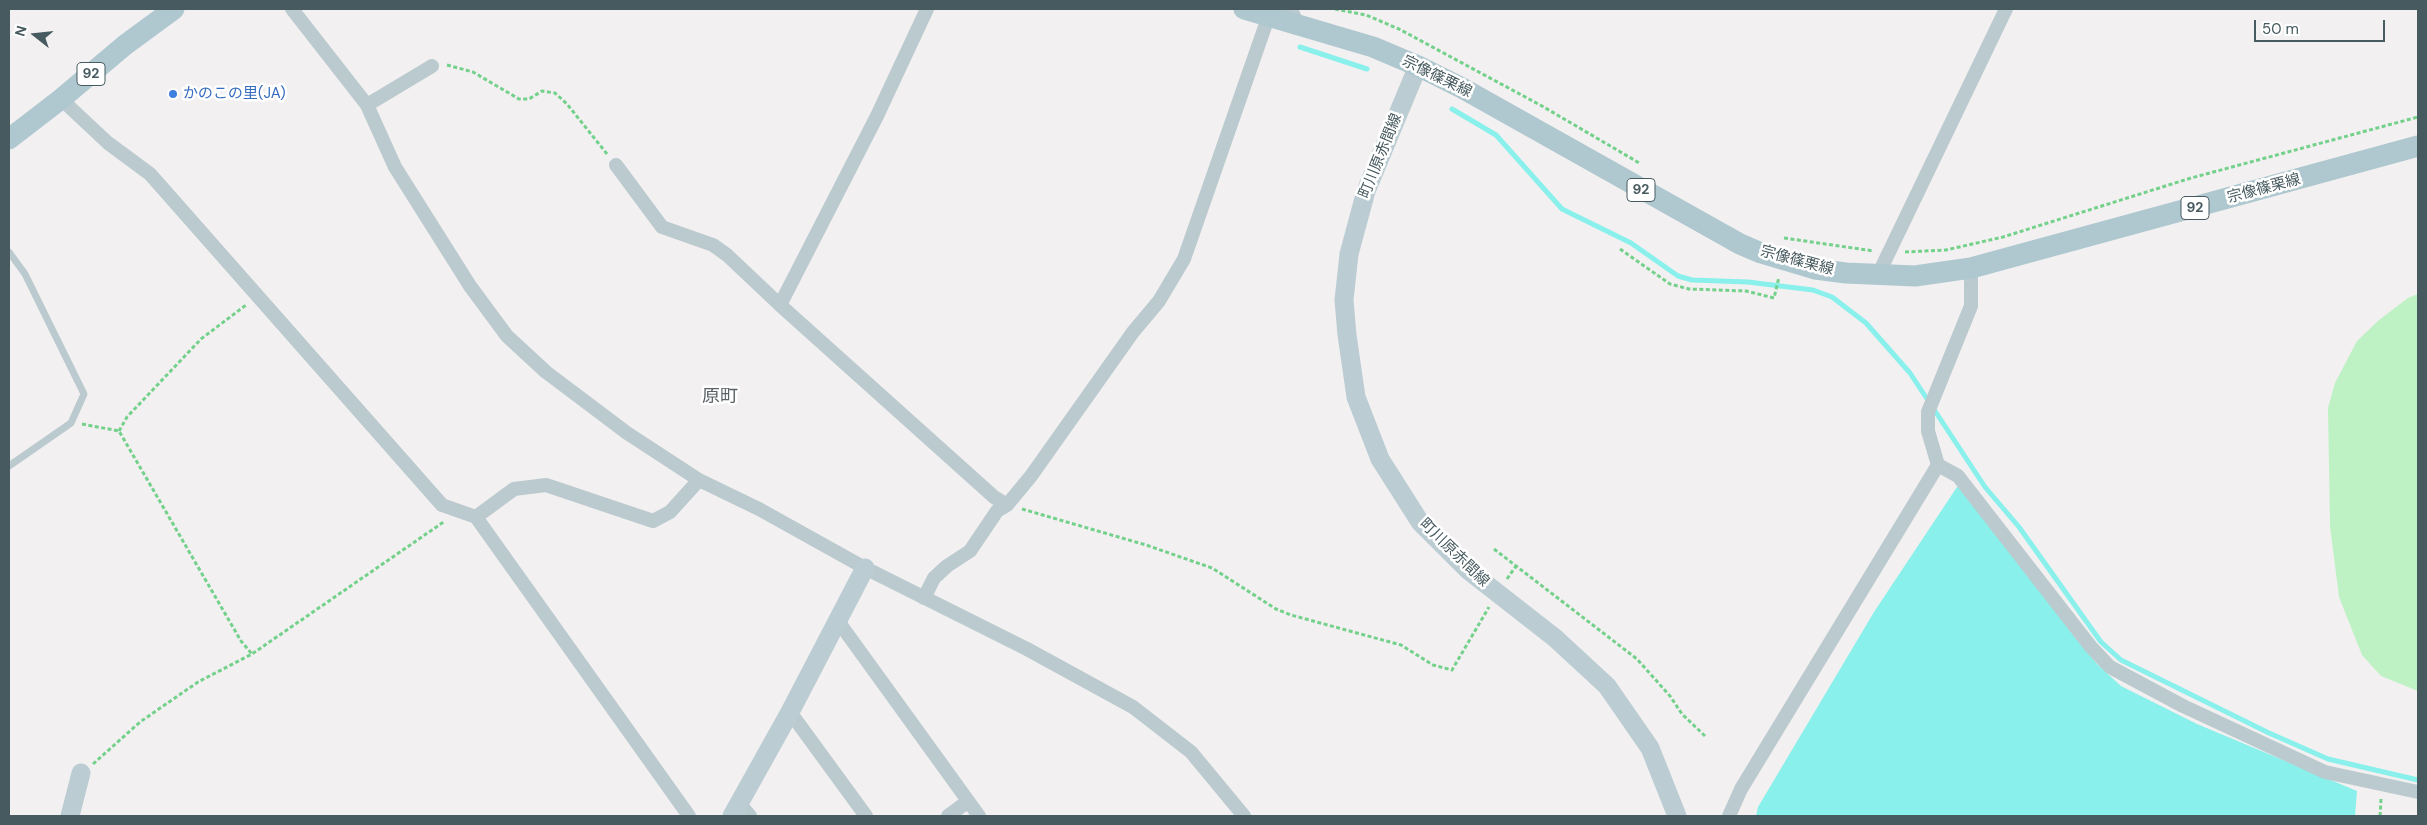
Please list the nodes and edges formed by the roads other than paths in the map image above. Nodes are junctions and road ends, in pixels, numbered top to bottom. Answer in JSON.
{"nodes":[{"id":1,"x":174,"y":9,"type":"edge"},
{"id":2,"x":292,"y":9,"type":"edge"},
{"id":3,"x":927,"y":9,"type":"edge"},
{"id":4,"x":1244,"y":9,"type":"edge"},
{"id":5,"x":2006,"y":9,"type":"edge"},
{"id":6,"x":1270,"y":15,"type":"junction"},
{"id":7,"x":1294,"y":16,"type":"edge"},
{"id":8,"x":432,"y":66,"type":"road end"},
{"id":9,"x":1418,"y":66,"type":"junction"},
{"id":10,"x":61,"y":99,"type":"junction"},
{"id":11,"x":367,"y":105,"type":"junction"},
{"id":12,"x":9,"y":139,"type":"edge"},
{"id":13,"x":2418,"y":146,"type":"edge"},
{"id":14,"x":616,"y":165,"type":"road end"},
{"id":15,"x":9,"y":252,"type":"edge"},
{"id":16,"x":1971,"y":268,"type":"junction"},
{"id":17,"x":1878,"y":275,"type":"junction"},
{"id":18,"x":780,"y":305,"type":"junction"},
{"id":19,"x":1938,"y":465,"type":"junction"},
{"id":20,"x":9,"y":466,"type":"edge"},
{"id":21,"x":699,"y":480,"type":"junction"},
{"id":22,"x":1007,"y":505,"type":"junction"},
{"id":23,"x":476,"y":517,"type":"junction"},
{"id":24,"x":865,"y":568,"type":"junction"},
{"id":25,"x":924,"y":598,"type":"junction"},
{"id":26,"x":838,"y":621,"type":"junction"},
{"id":27,"x":790,"y":712,"type":"junction"},
{"id":28,"x":81,"y":773,"type":"road end"},
{"id":29,"x":2418,"y":792,"type":"edge"},
{"id":30,"x":967,"y":802,"type":"junction"},
{"id":31,"x":740,"y":812,"type":"edge"},
{"id":32,"x":70,"y":816,"type":"edge"},
{"id":33,"x":689,"y":816,"type":"edge"},
{"id":34,"x":866,"y":816,"type":"edge"},
{"id":35,"x":948,"y":816,"type":"edge"},
{"id":36,"x":979,"y":816,"type":"edge"},
{"id":37,"x":1244,"y":816,"type":"edge"},
{"id":38,"x":1677,"y":816,"type":"edge"},
{"id":39,"x":1729,"y":816,"type":"edge"}],
"edges":[{"from":1,"to":10,"type":"main road","number":"92"},
{"from":2,"to":11,"type":"street"},
{"from":3,"to":18,"type":"street"},
{"from":4,"to":6,"type":"main road","name":"宗像篠栗線","number":"92"},
{"from":5,"to":17,"type":"street"},
{"from":6,"to":7,"type":"main road","name":"宗像篠栗線","number":"92"},
{"from":6,"to":22,"type":"street"},
{"from":7,"to":9,"type":"main road","name":"宗像篠栗線","number":"92"},
{"from":8,"to":11,"type":"street"},
{"from":9,"to":17,"type":"main road","name":"宗像篠栗線","number":"92"},
{"from":9,"to":38,"type":"main road","name":"町川原赤間線"},
{"from":10,"to":12,"type":"main road","number":"92"},
{"from":10,"to":23,"type":"street"},
{"from":11,"to":21,"type":"street"},
{"from":13,"to":16,"type":"main road","name":"宗像篠栗線","number":"92"},
{"from":14,"to":18,"type":"street"},
{"from":15,"to":20,"type":"lane"},
{"from":16,"to":17,"type":"main road","name":"宗像篠栗線","number":"92"},
{"from":16,"to":19,"type":"street"},
{"from":18,"to":22,"type":"street"},
{"from":19,"to":29,"type":"street"},
{"from":19,"to":39,"type":"street"},
{"from":21,"to":23,"type":"street"},
{"from":21,"to":24,"type":"street"},
{"from":22,"to":25,"type":"street"},
{"from":23,"to":33,"type":"street"},
{"from":24,"to":25,"type":"street"},
{"from":24,"to":26,"type":"main road"},
{"from":25,"to":37,"type":"street"},
{"from":26,"to":27,"type":"main road"},
{"from":26,"to":30,"type":"street"},
{"from":27,"to":31,"type":"main road"},
{"from":27,"to":34,"type":"street"},
{"from":28,"to":32,"type":"main road"},
{"from":30,"to":35,"type":"street"},
{"from":30,"to":36,"type":"street"}]}
